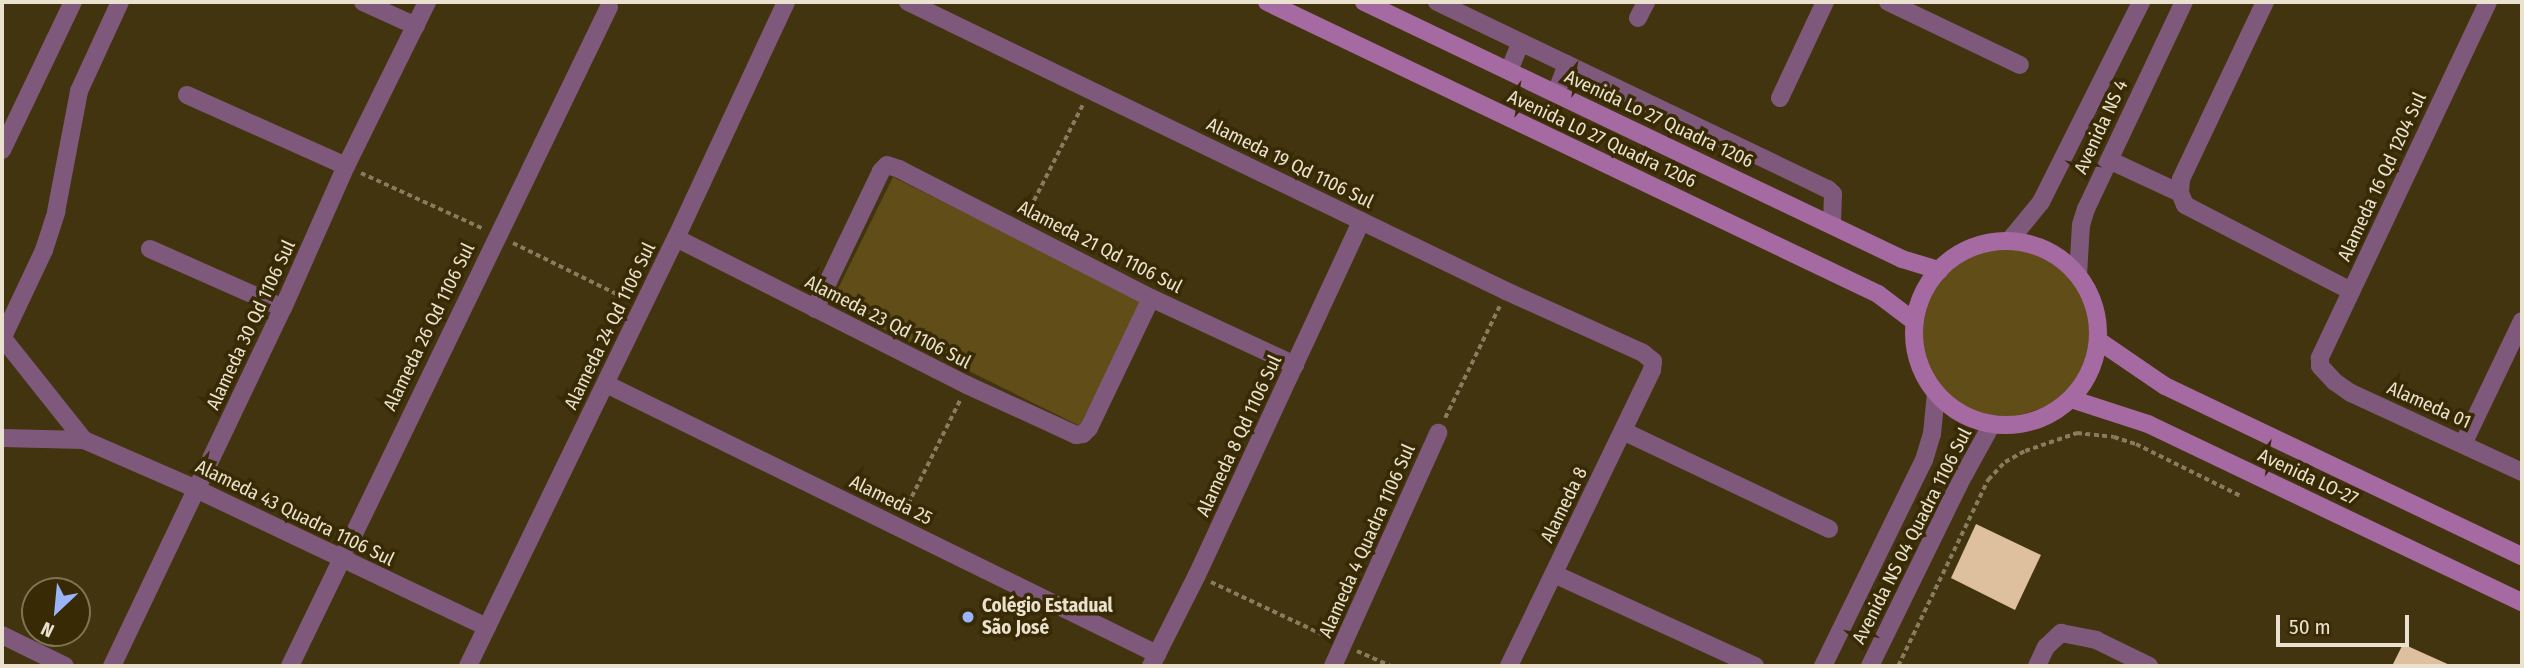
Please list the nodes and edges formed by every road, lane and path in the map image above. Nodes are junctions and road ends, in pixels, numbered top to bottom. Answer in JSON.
{"nodes":[{"id":1,"x":73,"y":2,"type":"edge"},
{"id":2,"x":120,"y":2,"type":"edge"},
{"id":3,"x":363,"y":2,"type":"edge"},
{"id":4,"x":427,"y":2,"type":"edge"},
{"id":5,"x":786,"y":2,"type":"edge"},
{"id":6,"x":908,"y":2,"type":"edge"},
{"id":7,"x":1267,"y":2,"type":"edge"},
{"id":8,"x":1364,"y":2,"type":"edge"},
{"id":9,"x":1437,"y":2,"type":"edge"},
{"id":10,"x":1825,"y":2,"type":"edge"},
{"id":11,"x":1888,"y":2,"type":"edge"},
{"id":12,"x":2141,"y":2,"type":"edge"},
{"id":13,"x":2184,"y":2,"type":"edge"},
{"id":14,"x":2265,"y":2,"type":"edge"},
{"id":15,"x":2488,"y":2,"type":"edge"},
{"id":16,"x":609,"y":7,"type":"dead end"},
{"id":17,"x":1467,"y":8,"type":"edge"},
{"id":18,"x":416,"y":26,"type":"junction"},
{"id":19,"x":1521,"y":42,"type":"junction"},
{"id":20,"x":1567,"y":64,"type":"junction"},
{"id":21,"x":2020,"y":65,"type":"dead end"},
{"id":22,"x":1509,"y":71,"type":"junction"},
{"id":23,"x":1090,"y":90,"type":"junction"},
{"id":24,"x":1556,"y":93,"type":"junction"},
{"id":25,"x":187,"y":95,"type":"dead end"},
{"id":26,"x":1780,"y":98,"type":"dead end"},
{"id":27,"x":2,"y":150,"type":"edge"},
{"id":28,"x":2109,"y":160,"type":"junction"},
{"id":29,"x":346,"y":166,"type":"junction"},
{"id":30,"x":2180,"y":193,"type":"junction"},
{"id":31,"x":1361,"y":221,"type":"junction"},
{"id":32,"x":1832,"y":225,"type":"junction"},
{"id":33,"x":1019,"y":229,"type":"junction"},
{"id":34,"x":676,"y":238,"type":"junction"},
{"id":35,"x":2009,"y":241,"type":"junction"},
{"id":36,"x":150,"y":249,"type":"dead end"},
{"id":37,"x":1939,"y":270,"type":"junction"},
{"id":38,"x":2078,"y":275,"type":"junction"},
{"id":39,"x":1506,"y":291,"type":"junction"},
{"id":40,"x":2351,"y":292,"type":"junction"},
{"id":41,"x":1151,"y":298,"type":"junction"},
{"id":42,"x":283,"y":308,"type":"junction"},
{"id":43,"x":815,"y":309,"type":"junction"},
{"id":44,"x":2522,"y":321,"type":"edge"},
{"id":45,"x":1914,"y":322,"type":"junction"},
{"id":46,"x":2,"y":338,"type":"edge"},
{"id":47,"x":2099,"y":341,"type":"junction"},
{"id":48,"x":1653,"y":361,"type":"joint"},
{"id":49,"x":1295,"y":365,"type":"junction"},
{"id":50,"x":2323,"y":371,"type":"joint"},
{"id":51,"x":606,"y":384,"type":"junction"},
{"id":52,"x":967,"y":385,"type":"junction"},
{"id":53,"x":1936,"y":393,"type":"junction"},
{"id":54,"x":2071,"y":399,"type":"junction"},
{"id":55,"x":1992,"y":424,"type":"junction"},
{"id":56,"x":1623,"y":431,"type":"junction"},
{"id":57,"x":1438,"y":433,"type":"joint"},
{"id":58,"x":2,"y":438,"type":"edge"},
{"id":59,"x":84,"y":440,"type":"junction"},
{"id":60,"x":2463,"y":444,"type":"junction"},
{"id":61,"x":2522,"y":472,"type":"edge"},
{"id":62,"x":197,"y":489,"type":"junction"},
{"id":63,"x":2243,"y":497,"type":"dead end"},
{"id":64,"x":897,"y":526,"type":"junction"},
{"id":65,"x":1829,"y":529,"type":"dead end"},
{"id":66,"x":2522,"y":556,"type":"edge"},
{"id":67,"x":341,"y":559,"type":"junction"},
{"id":68,"x":1554,"y":574,"type":"junction"},
{"id":69,"x":1197,"y":575,"type":"junction"},
{"id":70,"x":2522,"y":602,"type":"edge"},
{"id":71,"x":487,"y":628,"type":"junction"},
{"id":72,"x":2,"y":635,"type":"edge"},
{"id":73,"x":1343,"y":645,"type":"junction"},
{"id":74,"x":1154,"y":660,"type":"edge"},
{"id":75,"x":65,"y":666,"type":"edge"},
{"id":76,"x":112,"y":666,"type":"edge"},
{"id":77,"x":290,"y":666,"type":"edge"},
{"id":78,"x":468,"y":666,"type":"edge"},
{"id":79,"x":1333,"y":666,"type":"edge"},
{"id":80,"x":1390,"y":666,"type":"edge"},
{"id":81,"x":1509,"y":666,"type":"edge"},
{"id":82,"x":1755,"y":666,"type":"edge"},
{"id":83,"x":1823,"y":666,"type":"edge"},
{"id":84,"x":1870,"y":666,"type":"edge"},
{"id":85,"x":1898,"y":666,"type":"edge"},
{"id":86,"x":2037,"y":666,"type":"edge"},
{"id":87,"x":2149,"y":666,"type":"edge"}],
"edges":[{"from":1,"to":27,"type":"street"},
{"from":2,"to":46,"type":"street"},
{"from":3,"to":18,"type":"street"},
{"from":4,"to":18,"type":"street","name":"Alameda 30 Qd 1106 Sul"},
{"from":5,"to":34,"type":"street","name":"Alameda 24 Qd 1106 Sul"},
{"from":6,"to":23,"type":"street","name":"Alameda 19 Qd 1106 Sul"},
{"from":7,"to":45,"type":"main road","name":"Avenida L0 27 Quadra 1206"},
{"from":8,"to":22,"type":"main road","name":"Avenida Lo 27 Quadra 1206"},
{"from":9,"to":17,"type":"street"},
{"from":10,"to":26,"type":"street"},
{"from":11,"to":21,"type":"street"},
{"from":12,"to":35,"type":"street"},
{"from":13,"to":28,"type":"street","name":"Avenida NS 4"},
{"from":14,"to":30,"type":"street"},
{"from":15,"to":40,"type":"street","name":"Alameda 16 Qd 1204 Sul"},
{"from":16,"to":67,"type":"street","name":"Alameda 26 Qd 1106 Sul"},
{"from":17,"to":19,"type":"street"},
{"from":18,"to":29,"type":"street","name":"Alameda 30 Qd 1106 Sul"},
{"from":19,"to":20,"type":"street"},
{"from":19,"to":22,"type":"street"},
{"from":20,"to":24,"type":"street"},
{"from":20,"to":32,"type":"street"},
{"from":22,"to":24,"type":"main road","name":"Avenida Lo 27 Quadra 1206"},
{"from":23,"to":31,"type":"street","name":"Alameda 19 Qd 1106 Sul"},
{"from":23,"to":33,"type":"path"},
{"from":24,"to":32,"type":"main road","name":"Avenida Lo 27 Quadra 1206"},
{"from":25,"to":29,"type":"street"},
{"from":28,"to":30,"type":"street"},
{"from":28,"to":38,"type":"street","name":"Avenida NS 4"},
{"from":29,"to":42,"type":"street","name":"Alameda 30 Qd 1106 Sul"},
{"from":30,"to":40,"type":"street"},
{"from":31,"to":39,"type":"street","name":"Alameda 19 Qd 1106 Sul"},
{"from":31,"to":49,"type":"street","name":"Alameda 8 Qd 1106 Sul"},
{"from":32,"to":37,"type":"main road","name":"Avenida Lo 27 Quadra 1206"},
{"from":33,"to":41,"type":"street","name":"Alameda 21 Qd 1106 Sul"},
{"from":33,"to":43,"type":"street","name":"Alameda 21 Qd 1106 Sul"},
{"from":34,"to":43,"type":"street","name":"Alameda 23 Qd 1106 Sul"},
{"from":34,"to":51,"type":"street","name":"Alameda 24 Qd 1106 Sul"},
{"from":35,"to":37,"type":"main road"},
{"from":35,"to":38,"type":"main road"},
{"from":36,"to":42,"type":"street"},
{"from":37,"to":45,"type":"main road"},
{"from":38,"to":47,"type":"main road"},
{"from":39,"to":48,"type":"street","name":"Alameda 19 Qd 1106 Sul"},
{"from":39,"to":57,"type":"path"},
{"from":40,"to":50,"type":"street","name":"Alameda 16 Qd 1204 Sul"},
{"from":41,"to":49,"type":"street","name":"Alameda 21 Qd 1106 Sul"},
{"from":41,"to":52,"type":"street","name":"Alameda 23 Qd 1106 Sul"},
{"from":42,"to":62,"type":"street","name":"Alameda 30 Qd 1106 Sul"},
{"from":43,"to":52,"type":"street","name":"Alameda 23 Qd 1106 Sul"},
{"from":44,"to":60,"type":"street"},
{"from":45,"to":53,"type":"main road"},
{"from":46,"to":59,"type":"street"},
{"from":47,"to":54,"type":"main road"},
{"from":47,"to":66,"type":"main road","name":"Avenida LO-27"},
{"from":48,"to":56,"type":"street","name":"Alameda 8"},
{"from":49,"to":69,"type":"street","name":"Alameda 8 Qd 1106 Sul"},
{"from":50,"to":60,"type":"street","name":"Alameda 01"},
{"from":51,"to":64,"type":"street","name":"Alameda 25"},
{"from":51,"to":71,"type":"street","name":"Alameda 24 Qd 1106 Sul"},
{"from":52,"to":64,"type":"path"},
{"from":53,"to":55,"type":"main road"},
{"from":53,"to":83,"type":"street","name":"Avenida NS 04 Quadra 1106 Sul"},
{"from":54,"to":55,"type":"main road"},
{"from":54,"to":70,"type":"main road","name":"Avenida LO-27"},
{"from":55,"to":84,"type":"street","name":"Avenida NS 04 Quadra 1106 Sul"},
{"from":56,"to":65,"type":"street"},
{"from":56,"to":68,"type":"street","name":"Alameda 8"},
{"from":57,"to":73,"type":"street","name":"Alameda 4 Quadra 1106 Sul"},
{"from":58,"to":59,"type":"street"},
{"from":59,"to":62,"type":"street","name":"Alameda 43 Quadra 1106 Sul"},
{"from":60,"to":61,"type":"street","name":"Alameda 01"},
{"from":62,"to":67,"type":"street","name":"Alameda 43 Quadra 1106 Sul"},
{"from":62,"to":76,"type":"street","name":"Alameda 30 Qd 1106 Sul"},
{"from":63,"to":85,"type":"path"},
{"from":64,"to":74,"type":"street","name":"Alameda 25"},
{"from":67,"to":71,"type":"street","name":"Alameda 43 Quadra 1106 Sul"},
{"from":67,"to":77,"type":"street","name":"Alameda 26 Qd 1106 Sul"},
{"from":68,"to":81,"type":"street","name":"Alameda 8"},
{"from":68,"to":82,"type":"street"},
{"from":69,"to":73,"type":"path"},
{"from":69,"to":74,"type":"street","name":"Alameda 8 Qd 1106 Sul"},
{"from":71,"to":78,"type":"street","name":"Alameda 24 Qd 1106 Sul"},
{"from":72,"to":75,"type":"street"},
{"from":73,"to":79,"type":"street","name":"Alameda 4 Quadra 1106 Sul"},
{"from":73,"to":80,"type":"path"},
{"from":86,"to":87,"type":"street"}]}
